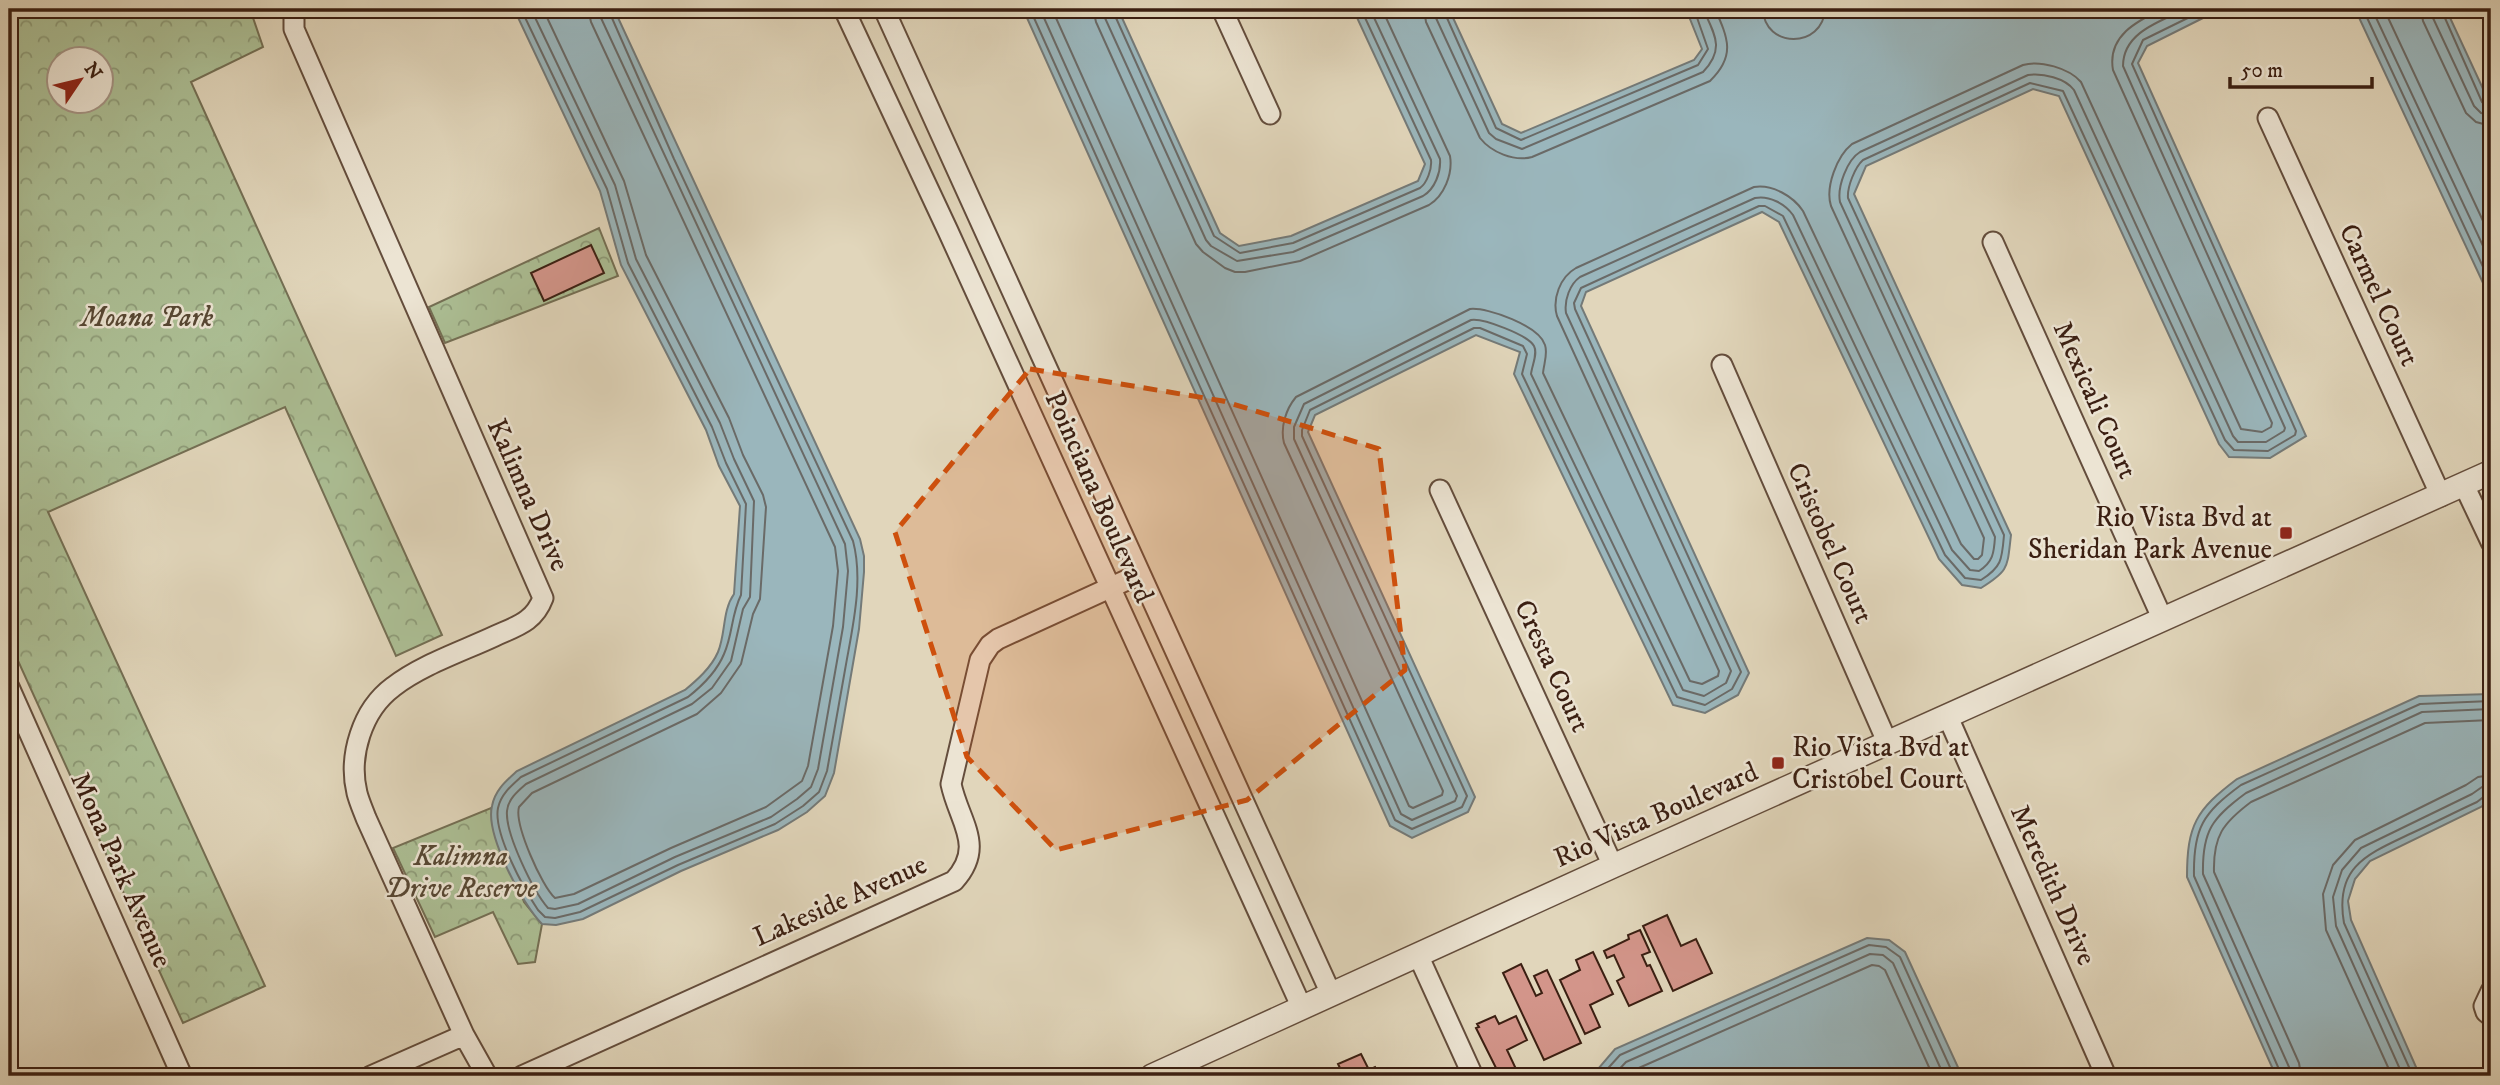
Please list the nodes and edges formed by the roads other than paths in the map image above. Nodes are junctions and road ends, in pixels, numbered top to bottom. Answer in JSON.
{"nodes":[{"id":1,"x":295,"y":9,"type":"edge"},
{"id":2,"x":844,"y":9,"type":"edge"},
{"id":3,"x":884,"y":9,"type":"edge"},
{"id":4,"x":1222,"y":9,"type":"edge"},
{"id":5,"x":1270,"y":114,"type":"dead end"},
{"id":6,"x":2268,"y":118,"type":"dead end"},
{"id":7,"x":979,"y":217,"type":"junction"},
{"id":8,"x":948,"y":231,"type":"junction"},
{"id":9,"x":1993,"y":242,"type":"dead end"},
{"id":10,"x":1722,"y":365,"type":"dead end"},
{"id":11,"x":2491,"y":472,"type":"edge"},
{"id":12,"x":2464,"y":485,"type":"junction"},
{"id":13,"x":1440,"y":490,"type":"dead end"},
{"id":14,"x":2441,"y":496,"type":"junction"},
{"id":15,"x":2491,"y":542,"type":"edge"},
{"id":16,"x":1140,"y":574,"type":"junction"},
{"id":17,"x":1109,"y":588,"type":"junction"},
{"id":18,"x":2163,"y":620,"type":"junction"},
{"id":19,"x":9,"y":687,"type":"edge"},
{"id":20,"x":1948,"y":717,"type":"junction"},
{"id":21,"x":1888,"y":744,"type":"junction"},
{"id":22,"x":1613,"y":866,"type":"junction"},
{"id":23,"x":1418,"y":956,"type":"junction"},
{"id":24,"x":2491,"y":991,"type":"edge"},
{"id":25,"x":1331,"y":995,"type":"junction"},
{"id":26,"x":1302,"y":1008,"type":"junction"},
{"id":27,"x":2491,"y":1016,"type":"edge"},
{"id":28,"x":464,"y":1035,"type":"junction"},
{"id":29,"x":182,"y":1076,"type":"edge"},
{"id":30,"x":371,"y":1076,"type":"edge"},
{"id":31,"x":487,"y":1076,"type":"edge"},
{"id":32,"x":522,"y":1076,"type":"edge"},
{"id":33,"x":1152,"y":1076,"type":"edge"},
{"id":34,"x":1473,"y":1076,"type":"edge"},
{"id":35,"x":2106,"y":1076,"type":"edge"}],
"edges":[{"from":1,"to":28,"type":"street","name":"Kalimna Drive"},
{"from":2,"to":8,"type":"street","name":"Poinciana Boulevard"},
{"from":3,"to":7,"type":"street","name":"Poinciana Boulevard"},
{"from":4,"to":5,"type":"street"},
{"from":6,"to":14,"type":"street","name":"Carmel Court"},
{"from":7,"to":8,"type":"street"},
{"from":7,"to":16,"type":"street","name":"Poinciana Boulevard"},
{"from":8,"to":17,"type":"street","name":"Poinciana Boulevard"},
{"from":9,"to":18,"type":"street","name":"Mexicali Court"},
{"from":10,"to":21,"type":"street","name":"Cristobel Court"},
{"from":11,"to":12,"type":"street","name":"Rio Vista Boulevard"},
{"from":12,"to":14,"type":"street","name":"Rio Vista Boulevard"},
{"from":12,"to":15,"type":"street"},
{"from":13,"to":22,"type":"street","name":"Cresta Court"},
{"from":14,"to":18,"type":"street","name":"Rio Vista Boulevard"},
{"from":16,"to":17,"type":"street","name":"Lakeside Avenue"},
{"from":16,"to":25,"type":"street","name":"Poinciana Boulevard"},
{"from":17,"to":26,"type":"street","name":"Poinciana Boulevard"},
{"from":17,"to":32,"type":"street","name":"Lakeside Avenue"},
{"from":18,"to":20,"type":"street","name":"Rio Vista Boulevard"},
{"from":19,"to":29,"type":"street","name":"Mona Park Avenue"},
{"from":20,"to":21,"type":"street","name":"Rio Vista Boulevard"},
{"from":20,"to":35,"type":"street","name":"Meredith Drive"},
{"from":21,"to":22,"type":"street","name":"Rio Vista Boulevard"},
{"from":22,"to":23,"type":"street","name":"Rio Vista Boulevard"},
{"from":23,"to":25,"type":"street","name":"Rio Vista Boulevard"},
{"from":23,"to":34,"type":"street"},
{"from":24,"to":27,"type":"street"},
{"from":25,"to":26,"type":"street","name":"Rio Vista Boulevard"},
{"from":26,"to":33,"type":"street","name":"Rio Vista Boulevard"},
{"from":28,"to":30,"type":"street"},
{"from":28,"to":31,"type":"street","name":"Kalimna Drive"}]}
